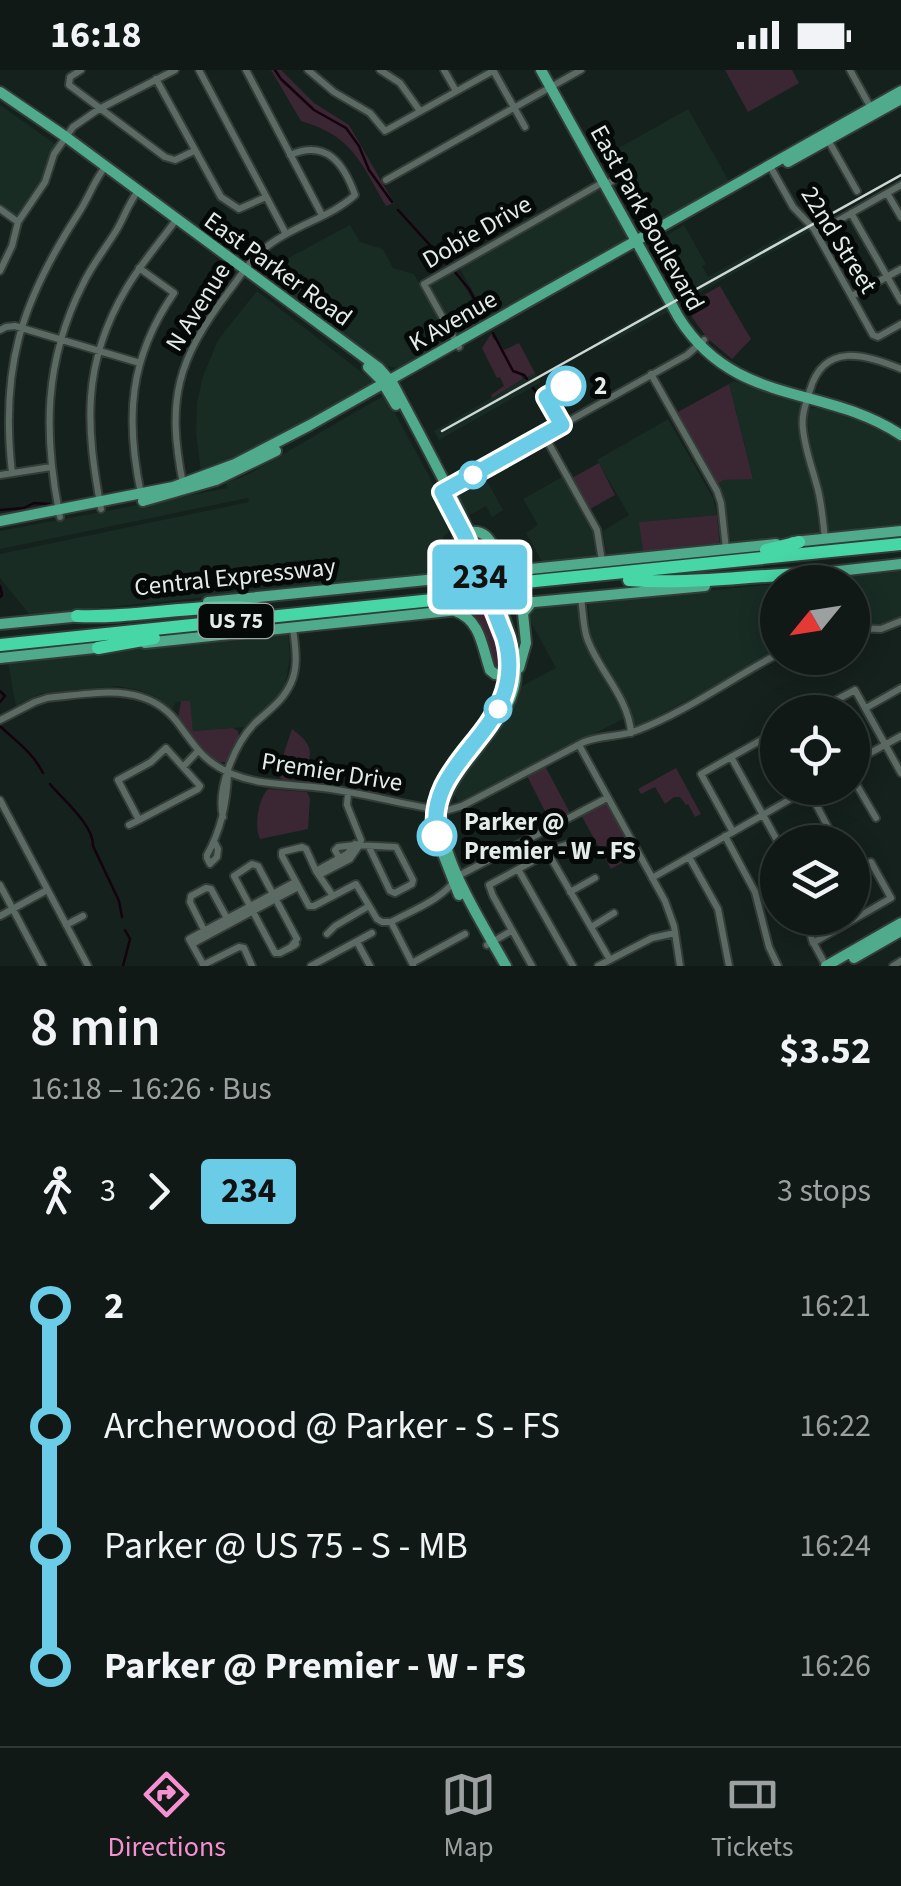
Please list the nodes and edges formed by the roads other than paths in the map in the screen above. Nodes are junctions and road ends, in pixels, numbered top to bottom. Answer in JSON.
{"nodes":[{"id":1,"x":81,"y":70,"type":"edge"},
{"id":2,"x":175,"y":70,"type":"edge"},
{"id":3,"x":199,"y":70,"type":"edge"},
{"id":4,"x":246,"y":70,"type":"edge"},
{"id":5,"x":308,"y":70,"type":"edge"},
{"id":6,"x":380,"y":70,"type":"edge"},
{"id":7,"x":444,"y":70,"type":"edge"},
{"id":8,"x":493,"y":70,"type":"edge"},
{"id":9,"x":544,"y":70,"type":"edge"},
{"id":10,"x":581,"y":70,"type":"edge"},
{"id":11,"x":850,"y":70,"type":"edge"},
{"id":12,"x":156,"y":79,"type":"junction"},
{"id":13,"x":554,"y":86,"type":"junction"},
{"id":14,"x":901,"y":91,"type":"edge"},
{"id":15,"x":456,"y":92,"type":"junction"},
{"id":16,"x":0,"y":95,"type":"edge"},
{"id":17,"x":901,"y":99,"type":"edge"},
{"id":18,"x":514,"y":108,"type":"junction"},
{"id":19,"x":99,"y":109,"type":"junction"},
{"id":20,"x":873,"y":111,"type":"junction"},
{"id":21,"x":420,"y":112,"type":"junction"},
{"id":22,"x":525,"y":127,"type":"dead end"},
{"id":23,"x":826,"y":137,"type":"junction"},
{"id":24,"x":63,"y":140,"type":"junction"},
{"id":25,"x":194,"y":151,"type":"junction"},
{"id":26,"x":290,"y":155,"type":"junction"},
{"id":27,"x":771,"y":168,"type":"junction"},
{"id":28,"x":103,"y":169,"type":"junction"},
{"id":29,"x":386,"y":180,"type":"dead end"},
{"id":30,"x":608,"y":183,"type":"junction"},
{"id":31,"x":901,"y":185,"type":"edge"},
{"id":32,"x":858,"y":191,"type":"dead end"},
{"id":33,"x":888,"y":193,"type":"junction"},
{"id":34,"x":136,"y":194,"type":"junction"},
{"id":35,"x":266,"y":196,"type":"junction"},
{"id":36,"x":0,"y":209,"type":"edge"},
{"id":37,"x":851,"y":213,"type":"junction"},
{"id":38,"x":322,"y":215,"type":"junction"},
{"id":39,"x":901,"y":217,"type":"edge"},
{"id":40,"x":18,"y":222,"type":"junction"},
{"id":41,"x":174,"y":222,"type":"junction"},
{"id":42,"x":816,"y":233,"type":"junction"},
{"id":43,"x":286,"y":234,"type":"junction"},
{"id":44,"x":641,"y":242,"type":"junction"},
{"id":45,"x":140,"y":268,"type":"junction"},
{"id":46,"x":901,"y":269,"type":"edge"},
{"id":47,"x":0,"y":271,"type":"edge"},
{"id":48,"x":243,"y":272,"type":"junction"},
{"id":49,"x":887,"y":276,"type":"junction"},
{"id":50,"x":852,"y":296,"type":"junction"},
{"id":51,"x":901,"y":301,"type":"edge"},
{"id":52,"x":901,"y":324,"type":"edge"},
{"id":53,"x":22,"y":328,"type":"junction"},
{"id":54,"x":0,"y":330,"type":"edge"},
{"id":55,"x":60,"y":339,"type":"junction"},
{"id":56,"x":702,"y":342,"type":"junction"},
{"id":57,"x":458,"y":345,"type":"junction"},
{"id":58,"x":99,"y":350,"type":"junction"},
{"id":59,"x":140,"y":362,"type":"junction"},
{"id":60,"x":901,"y":369,"type":"edge"},
{"id":61,"x":651,"y":374,"type":"junction"},
{"id":62,"x":388,"y":384,"type":"junction"},
{"id":63,"x":808,"y":396,"type":"junction"},
{"id":64,"x":875,"y":416,"type":"junction"},
{"id":65,"x":901,"y":427,"type":"edge"},
{"id":66,"x":544,"y":435,"type":"junction"},
{"id":67,"x":901,"y":435,"type":"edge"},
{"id":68,"x":51,"y":468,"type":"junction"},
{"id":69,"x":12,"y":474,"type":"junction"},
{"id":70,"x":0,"y":475,"type":"edge"},
{"id":71,"x":184,"y":488,"type":"junction"},
{"id":72,"x":445,"y":490,"type":"junction"},
{"id":73,"x":142,"y":498,"type":"junction"},
{"id":74,"x":101,"y":506,"type":"junction"},
{"id":75,"x":60,"y":513,"type":"junction"},
{"id":76,"x":458,"y":521,"type":"junction"},
{"id":77,"x":0,"y":525,"type":"edge"},
{"id":78,"x":901,"y":531,"type":"edge"},
{"id":79,"x":468,"y":534,"type":"junction"},
{"id":80,"x":825,"y":539,"type":"junction"},
{"id":81,"x":800,"y":542,"type":"junction"},
{"id":82,"x":901,"y":544,"type":"edge"},
{"id":83,"x":726,"y":549,"type":"junction"},
{"id":84,"x":646,"y":557,"type":"junction"},
{"id":85,"x":602,"y":561,"type":"junction"},
{"id":86,"x":901,"y":562,"type":"edge"},
{"id":87,"x":870,"y":566,"type":"edge"},
{"id":88,"x":519,"y":570,"type":"junction"},
{"id":89,"x":760,"y":575,"type":"edge"},
{"id":90,"x":627,"y":576,"type":"junction"},
{"id":91,"x":442,"y":578,"type":"junction"},
{"id":92,"x":760,"y":579,"type":"edge"},
{"id":93,"x":489,"y":590,"type":"junction"},
{"id":94,"x":648,"y":590,"type":"junction"},
{"id":95,"x":298,"y":593,"type":"junction"},
{"id":96,"x":581,"y":598,"type":"junction"},
{"id":97,"x":532,"y":602,"type":"junction"},
{"id":98,"x":260,"y":609,"type":"junction"},
{"id":99,"x":454,"y":611,"type":"junction"},
{"id":100,"x":77,"y":616,"type":"junction"},
{"id":101,"x":282,"y":616,"type":"junction"},
{"id":102,"x":901,"y":621,"type":"edge"},
{"id":103,"x":346,"y":622,"type":"junction"},
{"id":104,"x":0,"y":624,"type":"edge"},
{"id":105,"x":293,"y":627,"type":"junction"},
{"id":106,"x":870,"y":629,"type":"edge"},
{"id":107,"x":0,"y":637,"type":"edge"},
{"id":108,"x":0,"y":645,"type":"edge"},
{"id":109,"x":98,"y":648,"type":"junction"},
{"id":110,"x":0,"y":658,"type":"edge"},
{"id":111,"x":760,"y":665,"type":"edge"},
{"id":112,"x":512,"y":680,"type":"junction"},
{"id":113,"x":901,"y":688,"type":"edge"},
{"id":114,"x":870,"y":706,"type":"edge"},
{"id":115,"x":870,"y":716,"type":"edge"},
{"id":116,"x":0,"y":720,"type":"edge"},
{"id":117,"x":631,"y":732,"type":"junction"},
{"id":118,"x":901,"y":736,"type":"edge"},
{"id":119,"x":760,"y":741,"type":"edge"},
{"id":120,"x":580,"y":745,"type":"junction"},
{"id":121,"x":885,"y":745,"type":"junction"},
{"id":122,"x":870,"y":752,"type":"edge"},
{"id":123,"x":199,"y":753,"type":"junction"},
{"id":124,"x":731,"y":757,"type":"junction"},
{"id":125,"x":184,"y":768,"type":"junction"},
{"id":126,"x":228,"y":772,"type":"junction"},
{"id":127,"x":901,"y":773,"type":"edge"},
{"id":128,"x":346,"y":792,"type":"junction"},
{"id":129,"x":607,"y":798,"type":"junction"},
{"id":130,"x":0,"y":800,"type":"edge"},
{"id":131,"x":779,"y":805,"type":"edge"},
{"id":132,"x":868,"y":805,"type":"edge"},
{"id":133,"x":439,"y":810,"type":"junction"},
{"id":134,"x":762,"y":814,"type":"junction"},
{"id":135,"x":876,"y":818,"type":"dead end"},
{"id":136,"x":139,"y":820,"type":"junction"},
{"id":137,"x":130,"y":825,"type":"dead end"},
{"id":138,"x":768,"y":825,"type":"edge"},
{"id":139,"x":729,"y":834,"type":"junction"},
{"id":140,"x":572,"y":843,"type":"dead end"},
{"id":141,"x":369,"y":847,"type":"junction"},
{"id":142,"x":354,"y":850,"type":"junction"},
{"id":143,"x":548,"y":853,"type":"junction"},
{"id":144,"x":207,"y":856,"type":"dead end"},
{"id":145,"x":689,"y":857,"type":"junction"},
{"id":146,"x":341,"y":861,"type":"junction"},
{"id":147,"x":870,"y":862,"type":"edge"},
{"id":148,"x":518,"y":868,"type":"junction"},
{"id":149,"x":318,"y":873,"type":"junction"},
{"id":150,"x":595,"y":878,"type":"dead end"},
{"id":151,"x":652,"y":878,"type":"junction"},
{"id":152,"x":456,"y":880,"type":"junction"},
{"id":153,"x":0,"y":885,"type":"edge"},
{"id":154,"x":296,"y":885,"type":"junction"},
{"id":155,"x":48,"y":890,"type":"junction"},
{"id":156,"x":570,"y":892,"type":"junction"},
{"id":157,"x":333,"y":896,"type":"junction"},
{"id":158,"x":274,"y":897,"type":"junction"},
{"id":159,"x":369,"y":906,"type":"junction"},
{"id":160,"x":13,"y":908,"type":"junction"},
{"id":161,"x":251,"y":909,"type":"junction"},
{"id":162,"x":870,"y":910,"type":"edge"},
{"id":163,"x":614,"y":913,"type":"dead end"},
{"id":164,"x":0,"y":916,"type":"edge"},
{"id":165,"x":83,"y":916,"type":"dead end"},
{"id":166,"x":228,"y":921,"type":"junction"},
{"id":167,"x":391,"y":922,"type":"junction"},
{"id":168,"x":901,"y":923,"type":"edge"},
{"id":169,"x":66,"y":925,"type":"junction"},
{"id":170,"x":591,"y":927,"type":"junction"},
{"id":171,"x":511,"y":931,"type":"junction"},
{"id":172,"x":901,"y":931,"type":"edge"},
{"id":173,"x":675,"y":933,"type":"junction"},
{"id":174,"x":327,"y":934,"type":"dead end"},
{"id":175,"x":372,"y":934,"type":"dead end"},
{"id":176,"x":464,"y":934,"type":"dead end"},
{"id":177,"x":811,"y":935,"type":"edge"},
{"id":178,"x":827,"y":935,"type":"edge"},
{"id":179,"x":198,"y":937,"type":"junction"},
{"id":180,"x":356,"y":942,"type":"junction"},
{"id":181,"x":490,"y":943,"type":"junction"},
{"id":182,"x":813,"y":943,"type":"junction"},
{"id":183,"x":610,"y":960,"type":"junction"},
{"id":184,"x":901,"y":961,"type":"edge"},
{"id":185,"x":323,"y":963,"type":"edge"},
{"id":186,"x":843,"y":963,"type":"edge"},
{"id":187,"x":413,"y":964,"type":"edge"},
{"id":188,"x":204,"y":965,"type":"edge"},
{"id":189,"x":44,"y":966,"type":"edge"},
{"id":190,"x":88,"y":966,"type":"edge"},
{"id":191,"x":252,"y":966,"type":"edge"},
{"id":192,"x":311,"y":966,"type":"edge"},
{"id":193,"x":370,"y":966,"type":"edge"},
{"id":194,"x":499,"y":966,"type":"edge"},
{"id":195,"x":506,"y":966,"type":"edge"},
{"id":196,"x":532,"y":966,"type":"edge"},
{"id":197,"x":573,"y":966,"type":"edge"},
{"id":198,"x":598,"y":966,"type":"edge"},
{"id":199,"x":680,"y":966,"type":"edge"},
{"id":200,"x":729,"y":966,"type":"edge"},
{"id":201,"x":778,"y":966,"type":"edge"},
{"id":202,"x":826,"y":966,"type":"edge"},
{"id":203,"x":894,"y":966,"type":"edge"}],
"edges":[{"from":1,"to":19,"type":"street"},
{"from":2,"to":12,"type":"street"},
{"from":3,"to":35,"type":"street"},
{"from":4,"to":26,"type":"street"},
{"from":5,"to":21,"type":"street"},
{"from":6,"to":21,"type":"street"},
{"from":7,"to":15,"type":"street"},
{"from":8,"to":15,"type":"street"},
{"from":8,"to":18,"type":"street"},
{"from":9,"to":13,"type":"main road","name":"East Park Boulevard"},
{"from":10,"to":13,"type":"street"},
{"from":11,"to":20,"type":"street"},
{"from":12,"to":19,"type":"street"},
{"from":12,"to":25,"type":"street"},
{"from":13,"to":18,"type":"street"},
{"from":13,"to":30,"type":"main road","name":"East Park Boulevard"},
{"from":14,"to":20,"type":"main road","name":"K Avenue"},
{"from":15,"to":21,"type":"street"},
{"from":16,"to":24,"type":"main road","name":"East Parker Road"},
{"from":17,"to":20,"type":"main road","name":"K Avenue"},
{"from":18,"to":22,"type":"street"},
{"from":18,"to":29,"type":"street"},
{"from":19,"to":24,"type":"street"},
{"from":19,"to":25,"type":"street"},
{"from":20,"to":23,"type":"main road","name":"K Avenue"},
{"from":23,"to":27,"type":"main road","name":"K Avenue"},
{"from":23,"to":32,"type":"street"},
{"from":24,"to":28,"type":"main road","name":"East Parker Road"},
{"from":24,"to":40,"type":"street"},
{"from":25,"to":35,"type":"street"},
{"from":26,"to":38,"type":"street"},
{"from":26,"to":38,"type":"street","name":"N Avenue"},
{"from":27,"to":42,"type":"street","name":"22nd Street"},
{"from":27,"to":44,"type":"main road","name":"K Avenue"},
{"from":28,"to":34,"type":"main road","name":"East Parker Road"},
{"from":28,"to":53,"type":"street"},
{"from":30,"to":44,"type":"main road","name":"East Park Boulevard"},
{"from":30,"to":57,"type":"street","name":"Dobie Drive"},
{"from":31,"to":33,"type":"street"},
{"from":33,"to":37,"type":"street"},
{"from":33,"to":39,"type":"street"},
{"from":34,"to":41,"type":"main road","name":"East Parker Road"},
{"from":34,"to":55,"type":"street"},
{"from":35,"to":43,"type":"street"},
{"from":36,"to":40,"type":"street"},
{"from":37,"to":42,"type":"street"},
{"from":37,"to":49,"type":"street"},
{"from":38,"to":43,"type":"street","name":"N Avenue"},
{"from":40,"to":47,"type":"street"},
{"from":41,"to":45,"type":"street"},
{"from":41,"to":48,"type":"main road","name":"East Parker Road"},
{"from":42,"to":50,"type":"street","name":"22nd Street"},
{"from":43,"to":48,"type":"street","name":"N Avenue"},
{"from":44,"to":56,"type":"main road","name":"East Park Boulevard"},
{"from":44,"to":57,"type":"main road","name":"K Avenue"},
{"from":45,"to":58,"type":"street"},
{"from":45,"to":59,"type":"street"},
{"from":46,"to":49,"type":"street"},
{"from":48,"to":62,"type":"main road","name":"East Parker Road"},
{"from":48,"to":71,"type":"street","name":"N Avenue"},
{"from":49,"to":50,"type":"street"},
{"from":49,"to":51,"type":"street"},
{"from":50,"to":52,"type":"street","name":"22nd Street"},
{"from":53,"to":54,"type":"street"},
{"from":53,"to":55,"type":"street"},
{"from":53,"to":69,"type":"street"},
{"from":55,"to":58,"type":"street"},
{"from":55,"to":68,"type":"street"},
{"from":56,"to":61,"type":"street"},
{"from":56,"to":63,"type":"main road","name":"East Park Boulevard"},
{"from":57,"to":62,"type":"main road","name":"K Avenue"},
{"from":58,"to":59,"type":"street"},
{"from":58,"to":74,"type":"street"},
{"from":59,"to":73,"type":"street"},
{"from":60,"to":63,"type":"street"},
{"from":61,"to":66,"type":"street"},
{"from":61,"to":83,"type":"street"},
{"from":62,"to":71,"type":"main road","name":"K Avenue"},
{"from":62,"to":72,"type":"main road","name":"East Parker Road"},
{"from":63,"to":64,"type":"main road","name":"East Park Boulevard"},
{"from":63,"to":80,"type":"street"},
{"from":64,"to":65,"type":"main road","name":"East Park Boulevard"},
{"from":64,"to":67,"type":"main road","name":"East Park Boulevard"},
{"from":66,"to":72,"type":"street"},
{"from":66,"to":85,"type":"street"},
{"from":68,"to":69,"type":"street"},
{"from":68,"to":75,"type":"street"},
{"from":69,"to":70,"type":"street"},
{"from":71,"to":73,"type":"main road","name":"K Avenue"},
{"from":72,"to":76,"type":"main road","name":"East Parker Road"},
{"from":72,"to":79,"type":"main road","name":"East Parker Road"},
{"from":73,"to":74,"type":"main road","name":"K Avenue"},
{"from":74,"to":75,"type":"main road","name":"K Avenue"},
{"from":75,"to":77,"type":"main road","name":"K Avenue"},
{"from":76,"to":79,"type":"main road","name":"East Parker Road"},
{"from":76,"to":91,"type":"main road"},
{"from":78,"to":80,"type":"main road","name":"Central Expressway"},
{"from":79,"to":88,"type":"main road"},
{"from":79,"to":93,"type":"main road"},
{"from":80,"to":81,"type":"main road","name":"Central Expressway"},
{"from":81,"to":83,"type":"main road","name":"Central Expressway"},
{"from":81,"to":90,"type":"highway"},
{"from":82,"to":90,"type":"highway","name":"Central Expressway","number":"US 75"},
{"from":83,"to":84,"type":"main road","name":"Central Expressway"},
{"from":84,"to":85,"type":"main road","name":"Central Expressway"},
{"from":84,"to":93,"type":"main road"},
{"from":85,"to":88,"type":"main road","name":"Central Expressway"},
{"from":86,"to":87,"type":"main road","name":"Central Expressway"},
{"from":86,"to":90,"type":"highway","name":"Central Expressway","number":"US 75"},
{"from":88,"to":93,"type":"main road","name":"Central Expressway"},
{"from":89,"to":90,"type":"highway"},
{"from":90,"to":93,"type":"highway","name":"Central Expressway","number":"US 75"},
{"from":91,"to":93,"type":"main road","name":"Central Expressway"},
{"from":91,"to":95,"type":"main road","name":"Central Expressway"},
{"from":92,"to":94,"type":"main road","name":"Central Expressway"},
{"from":93,"to":94,"type":"main road"},
{"from":93,"to":95,"type":"main road"},
{"from":93,"to":97,"type":"main road","name":"Central Expressway"},
{"from":93,"to":98,"type":"highway","name":"Central Expressway","number":"US 75"},
{"from":93,"to":99,"type":"main road","name":"Central Expressway"},
{"from":93,"to":101,"type":"highway","name":"Central Expressway","number":"US 75"},
{"from":93,"to":103,"type":"main road"},
{"from":93,"to":112,"type":"main road"},
{"from":94,"to":96,"type":"main road","name":"Central Expressway"},
{"from":95,"to":100,"type":"main road","name":"Central Expressway"},
{"from":96,"to":97,"type":"main road","name":"Central Expressway"},
{"from":96,"to":117,"type":"street"},
{"from":97,"to":112,"type":"main road"},
{"from":98,"to":100,"type":"highway"},
{"from":98,"to":107,"type":"highway","name":"Central Expressway","number":"US 75"},
{"from":99,"to":103,"type":"main road","name":"Central Expressway"},
{"from":99,"to":112,"type":"main road"},
{"from":100,"to":104,"type":"main road","name":"Central Expressway"},
{"from":101,"to":108,"type":"highway","name":"Central Expressway","number":"US 75"},
{"from":101,"to":109,"type":"highway"},
{"from":102,"to":106,"type":"street"},
{"from":103,"to":105,"type":"main road","name":"Central Expressway"},
{"from":105,"to":109,"type":"main road","name":"Central Expressway"},
{"from":105,"to":126,"type":"street"},
{"from":109,"to":110,"type":"main road","name":"Central Expressway"},
{"from":111,"to":117,"type":"street"},
{"from":112,"to":133,"type":"main road"},
{"from":113,"to":114,"type":"street"},
{"from":115,"to":121,"type":"street"},
{"from":116,"to":123,"type":"street","name":"Premier Drive"},
{"from":117,"to":120,"type":"street"},
{"from":118,"to":121,"type":"street"},
{"from":119,"to":124,"type":"street"},
{"from":120,"to":129,"type":"street"},
{"from":120,"to":133,"type":"street"},
{"from":121,"to":122,"type":"street"},
{"from":121,"to":127,"type":"street"},
{"from":123,"to":125,"type":"street"},
{"from":123,"to":126,"type":"street","name":"Premier Drive"},
{"from":124,"to":134,"type":"street"},
{"from":124,"to":139,"type":"street"},
{"from":125,"to":136,"type":"street"},
{"from":125,"to":136,"type":"street"},
{"from":126,"to":128,"type":"street","name":"Premier Drive"},
{"from":126,"to":144,"type":"street"},
{"from":128,"to":133,"type":"street","name":"Premier Drive"},
{"from":128,"to":142,"type":"street"},
{"from":129,"to":151,"type":"street"},
{"from":129,"to":152,"type":"street"},
{"from":130,"to":155,"type":"street"},
{"from":131,"to":134,"type":"street"},
{"from":132,"to":135,"type":"street"},
{"from":133,"to":152,"type":"main road"},
{"from":134,"to":138,"type":"street"},
{"from":134,"to":139,"type":"street"},
{"from":136,"to":137,"type":"street"},
{"from":139,"to":145,"type":"street"},
{"from":139,"to":201,"type":"street"},
{"from":140,"to":143,"type":"street"},
{"from":141,"to":141,"type":"street"},
{"from":141,"to":142,"type":"street"},
{"from":142,"to":146,"type":"street"},
{"from":142,"to":146,"type":"street"},
{"from":143,"to":148,"type":"street"},
{"from":143,"to":156,"type":"street"},
{"from":145,"to":151,"type":"street"},
{"from":145,"to":200,"type":"street"},
{"from":146,"to":149,"type":"street"},
{"from":147,"to":162,"type":"street"},
{"from":148,"to":171,"type":"street"},
{"from":148,"to":197,"type":"street"},
{"from":149,"to":154,"type":"street"},
{"from":149,"to":157,"type":"street"},
{"from":150,"to":156,"type":"street"},
{"from":151,"to":173,"type":"street"},
{"from":152,"to":167,"type":"street"},
{"from":152,"to":181,"type":"main road"},
{"from":153,"to":160,"type":"street"},
{"from":154,"to":157,"type":"street"},
{"from":154,"to":158,"type":"street"},
{"from":155,"to":160,"type":"street"},
{"from":155,"to":169,"type":"street"},
{"from":156,"to":170,"type":"street"},
{"from":157,"to":159,"type":"street"},
{"from":158,"to":161,"type":"street"},
{"from":158,"to":161,"type":"street"},
{"from":158,"to":161,"type":"street"},
{"from":159,"to":167,"type":"street"},
{"from":159,"to":174,"type":"street"},
{"from":160,"to":164,"type":"street"},
{"from":160,"to":189,"type":"street"},
{"from":161,"to":166,"type":"street"},
{"from":163,"to":170,"type":"street"},
{"from":165,"to":169,"type":"street"},
{"from":166,"to":179,"type":"street"},
{"from":166,"to":179,"type":"street"},
{"from":167,"to":187,"type":"street"},
{"from":168,"to":186,"type":"main road"},
{"from":169,"to":190,"type":"street"},
{"from":170,"to":183,"type":"street"},
{"from":171,"to":181,"type":"street"},
{"from":171,"to":196,"type":"street"},
{"from":172,"to":186,"type":"main road"},
{"from":173,"to":183,"type":"street"},
{"from":173,"to":199,"type":"street"},
{"from":175,"to":180,"type":"street"},
{"from":176,"to":187,"type":"street"},
{"from":177,"to":182,"type":"street"},
{"from":178,"to":182,"type":"street"},
{"from":179,"to":188,"type":"street"},
{"from":180,"to":185,"type":"street"},
{"from":180,"to":193,"type":"street"},
{"from":181,"to":194,"type":"main road"},
{"from":181,"to":195,"type":"main road"},
{"from":182,"to":202,"type":"street"},
{"from":183,"to":198,"type":"street"},
{"from":184,"to":203,"type":"street"},
{"from":185,"to":192,"type":"street"},
{"from":186,"to":202,"type":"main road"},
{"from":188,"to":191,"type":"street"}]}
